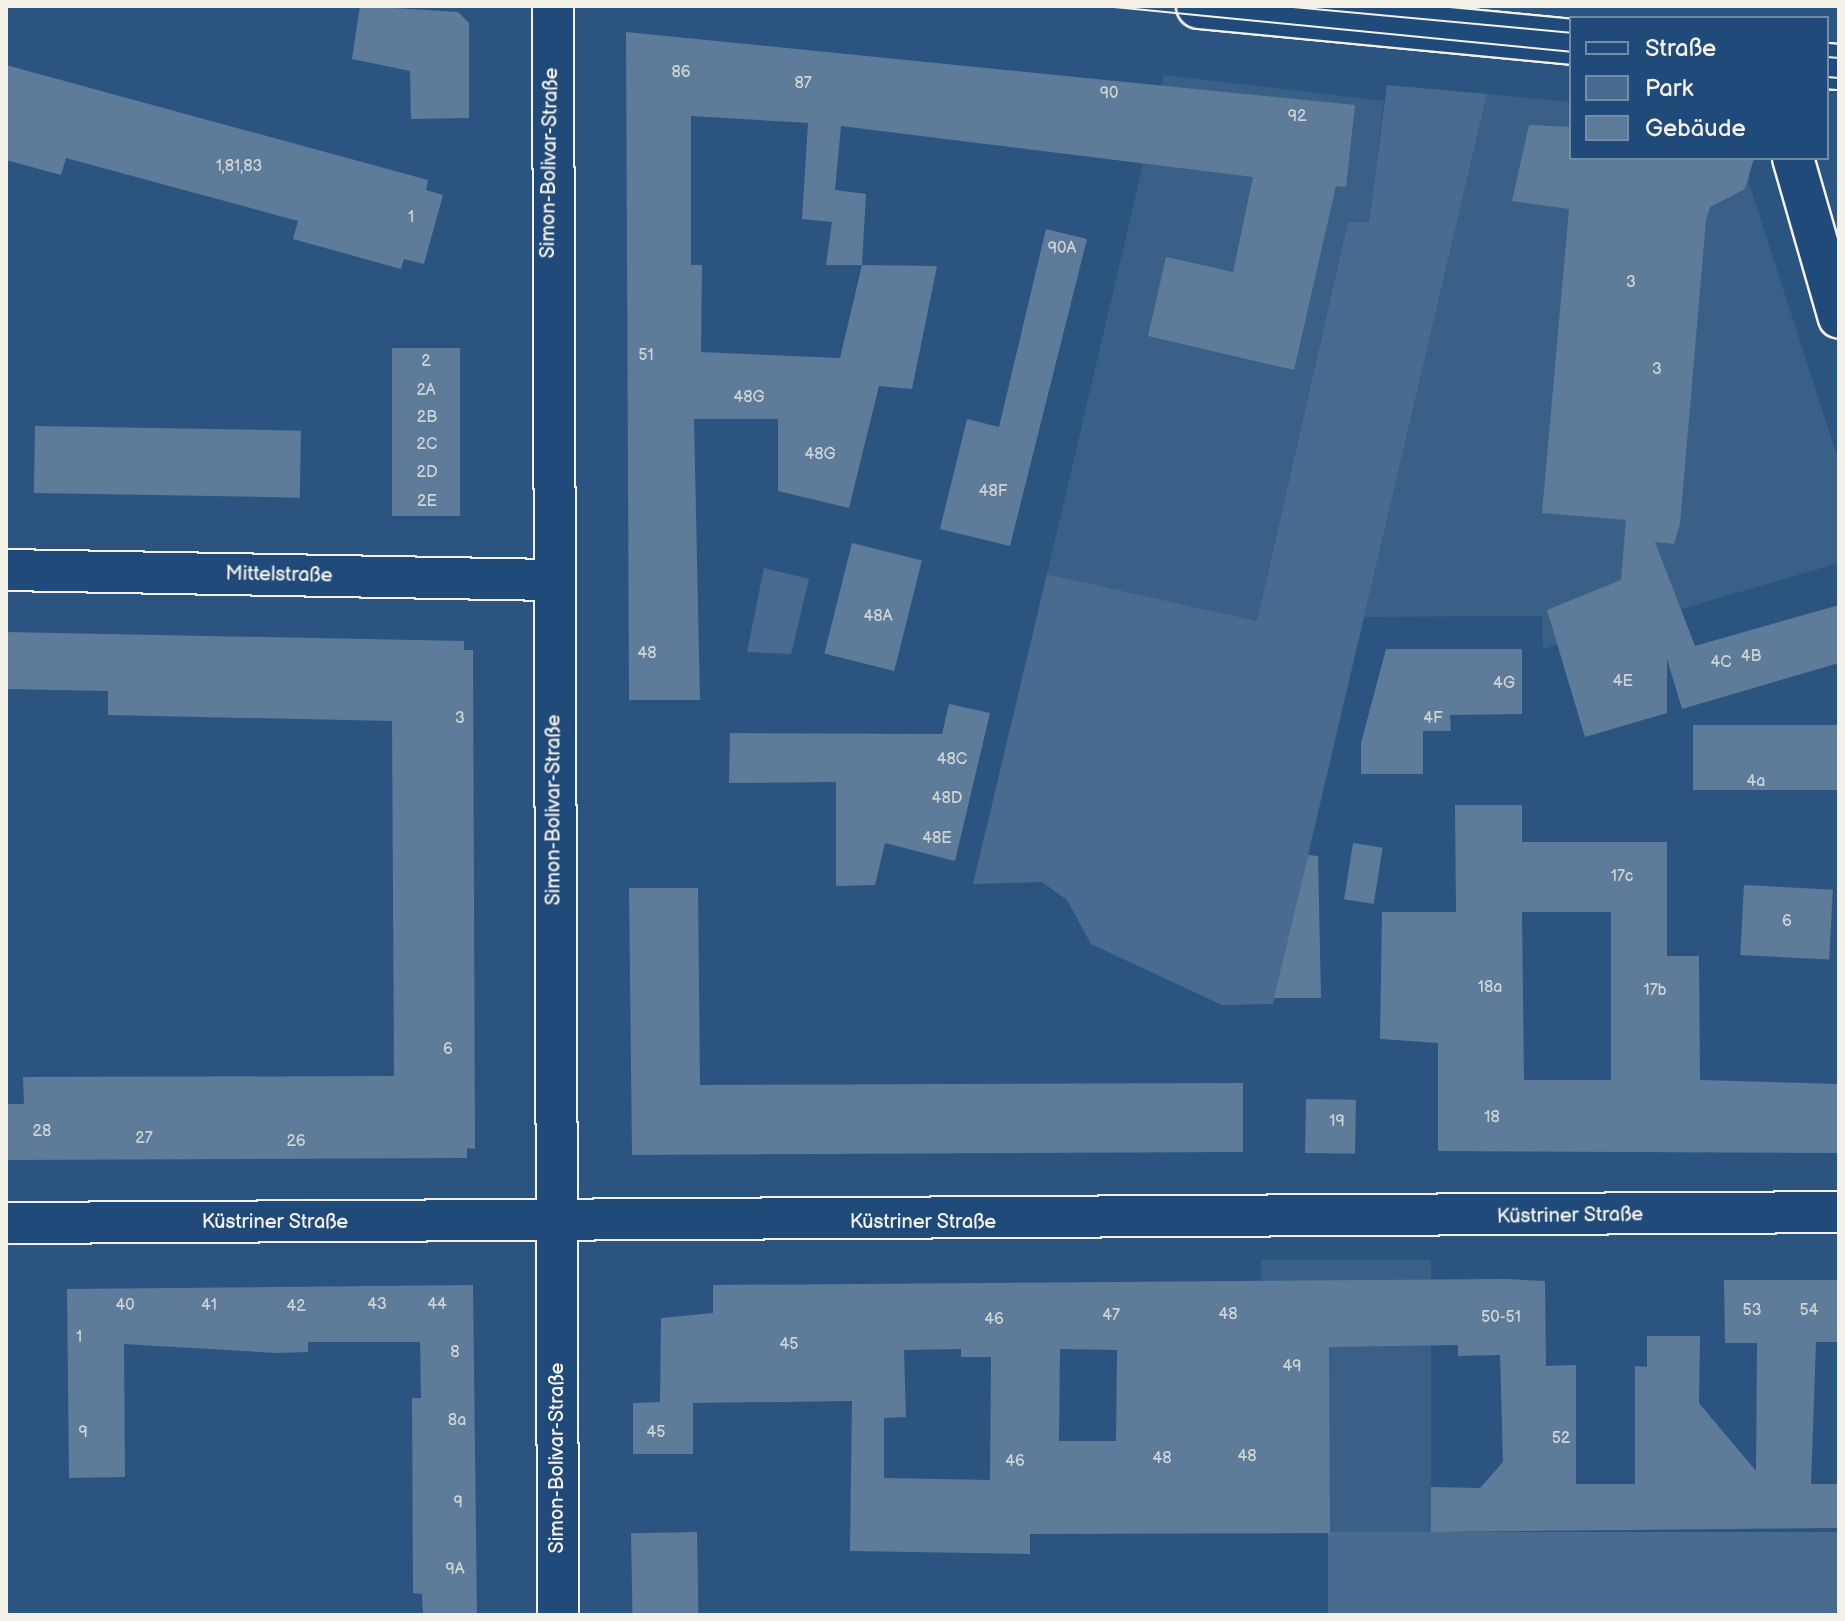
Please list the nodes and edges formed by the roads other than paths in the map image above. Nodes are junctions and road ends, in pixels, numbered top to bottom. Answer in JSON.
{"nodes":[{"id":1,"x":553,"y":6,"type":"edge"},
{"id":2,"x":1199,"y":6,"type":"edge"},
{"id":3,"x":1569,"y":42,"type":"edge"},
{"id":4,"x":1794,"y":160,"type":"edge"},
{"id":5,"x":1839,"y":318,"type":"edge"},
{"id":6,"x":6,"y":570,"type":"edge"},
{"id":7,"x":552,"y":580,"type":"junction"},
{"id":8,"x":1839,"y":1212,"type":"edge"},
{"id":9,"x":555,"y":1220,"type":"junction"},
{"id":10,"x":6,"y":1223,"type":"edge"},
{"id":11,"x":558,"y":1615,"type":"edge"}],
"edges":[{"from":1,"to":7,"type":"street","name":"Simon-Bolivar-Straße"},
{"from":2,"to":3,"type":"main road"},
{"from":4,"to":5,"type":"street"},
{"from":6,"to":7,"type":"street","name":"Mittelstraße"},
{"from":7,"to":9,"type":"street","name":"Simon-Bolivar-Straße"},
{"from":8,"to":9,"type":"street","name":"Küstriner Straße"},
{"from":9,"to":10,"type":"street","name":"Küstriner Straße"},
{"from":9,"to":11,"type":"street","name":"Simon-Bolivar-Straße"}]}
